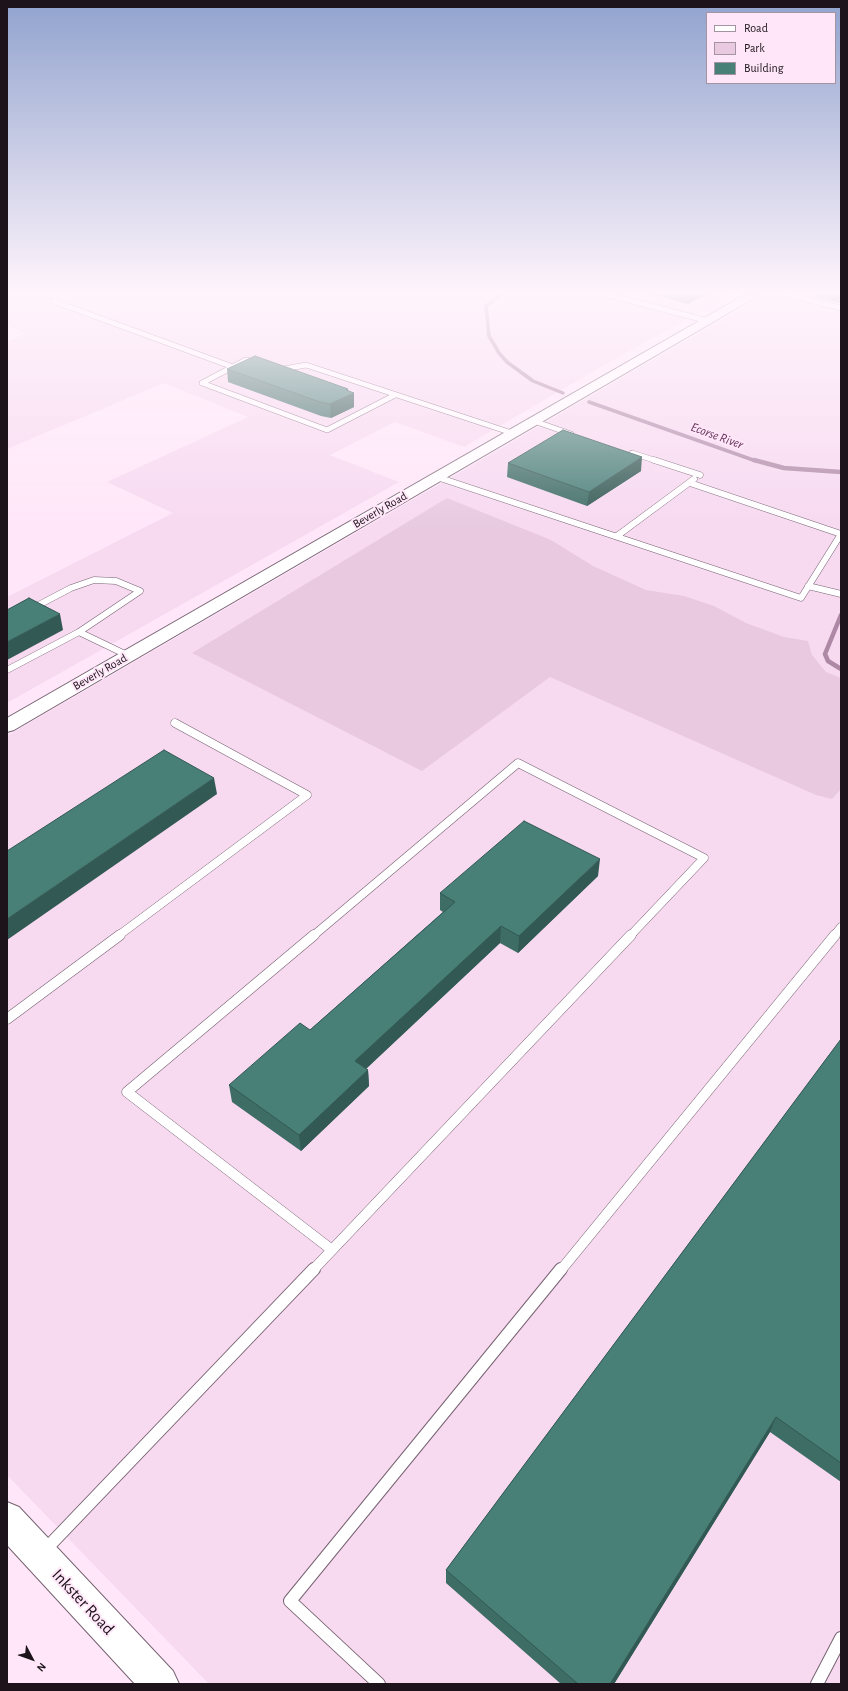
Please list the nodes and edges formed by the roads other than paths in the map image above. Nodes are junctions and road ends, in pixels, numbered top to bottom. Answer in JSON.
{"nodes":[{"id":1,"x":222,"y":373,"type":"edge"},
{"id":2,"x":329,"y":373,"type":"edge"},
{"id":3,"x":618,"y":373,"type":"edge"},
{"id":4,"x":395,"y":395,"type":"junction"},
{"id":5,"x":534,"y":421,"type":"junction"},
{"id":6,"x":512,"y":433,"type":"junction"},
{"id":7,"x":574,"y":435,"type":"edge"},
{"id":8,"x":626,"y":451,"type":"edge"},
{"id":9,"x":437,"y":477,"type":"junction"},
{"id":10,"x":690,"y":483,"type":"junction"},
{"id":11,"x":617,"y":536,"type":"junction"},
{"id":12,"x":808,"y":586,"type":"junction"},
{"id":13,"x":838,"y":593,"type":"edge"},
{"id":14,"x":26,"y":611,"type":"edge"},
{"id":15,"x":78,"y":632,"type":"junction"},
{"id":16,"x":129,"y":656,"type":"junction"},
{"id":17,"x":7,"y":670,"type":"edge"},
{"id":18,"x":175,"y":723,"type":"dead end"},
{"id":19,"x":7,"y":726,"type":"edge"},
{"id":20,"x":841,"y":927,"type":"edge"},
{"id":21,"x":7,"y":1019,"type":"edge"},
{"id":22,"x":332,"y":1250,"type":"junction"},
{"id":23,"x":7,"y":1519,"type":"edge"},
{"id":24,"x":40,"y":1555,"type":"junction"},
{"id":25,"x":841,"y":1638,"type":"edge"},
{"id":26,"x":160,"y":1684,"type":"edge"},
{"id":27,"x":379,"y":1684,"type":"edge"},
{"id":28,"x":817,"y":1684,"type":"edge"}],
"edges":[{"from":1,"to":4,"type":"lane"},
{"from":2,"to":4,"type":"lane"},
{"from":3,"to":5,"type":"street","name":"Beverly Road"},
{"from":4,"to":6,"type":"lane"},
{"from":5,"to":6,"type":"street","name":"Beverly Road"},
{"from":5,"to":7,"type":"lane"},
{"from":6,"to":9,"type":"street","name":"Beverly Road"},
{"from":8,"to":10,"type":"lane"},
{"from":9,"to":11,"type":"lane"},
{"from":9,"to":16,"type":"street","name":"Beverly Road"},
{"from":10,"to":11,"type":"lane"},
{"from":10,"to":12,"type":"lane"},
{"from":11,"to":12,"type":"lane"},
{"from":12,"to":13,"type":"lane"},
{"from":14,"to":15,"type":"lane"},
{"from":15,"to":16,"type":"lane"},
{"from":15,"to":17,"type":"lane"},
{"from":16,"to":19,"type":"street","name":"Beverly Road"},
{"from":18,"to":21,"type":"lane"},
{"from":20,"to":27,"type":"lane"},
{"from":22,"to":22,"type":"lane"},
{"from":22,"to":24,"type":"lane"},
{"from":23,"to":24,"type":"street","name":"Inkster Road"},
{"from":24,"to":26,"type":"street","name":"Inkster Road"},
{"from":25,"to":28,"type":"lane"}]}
